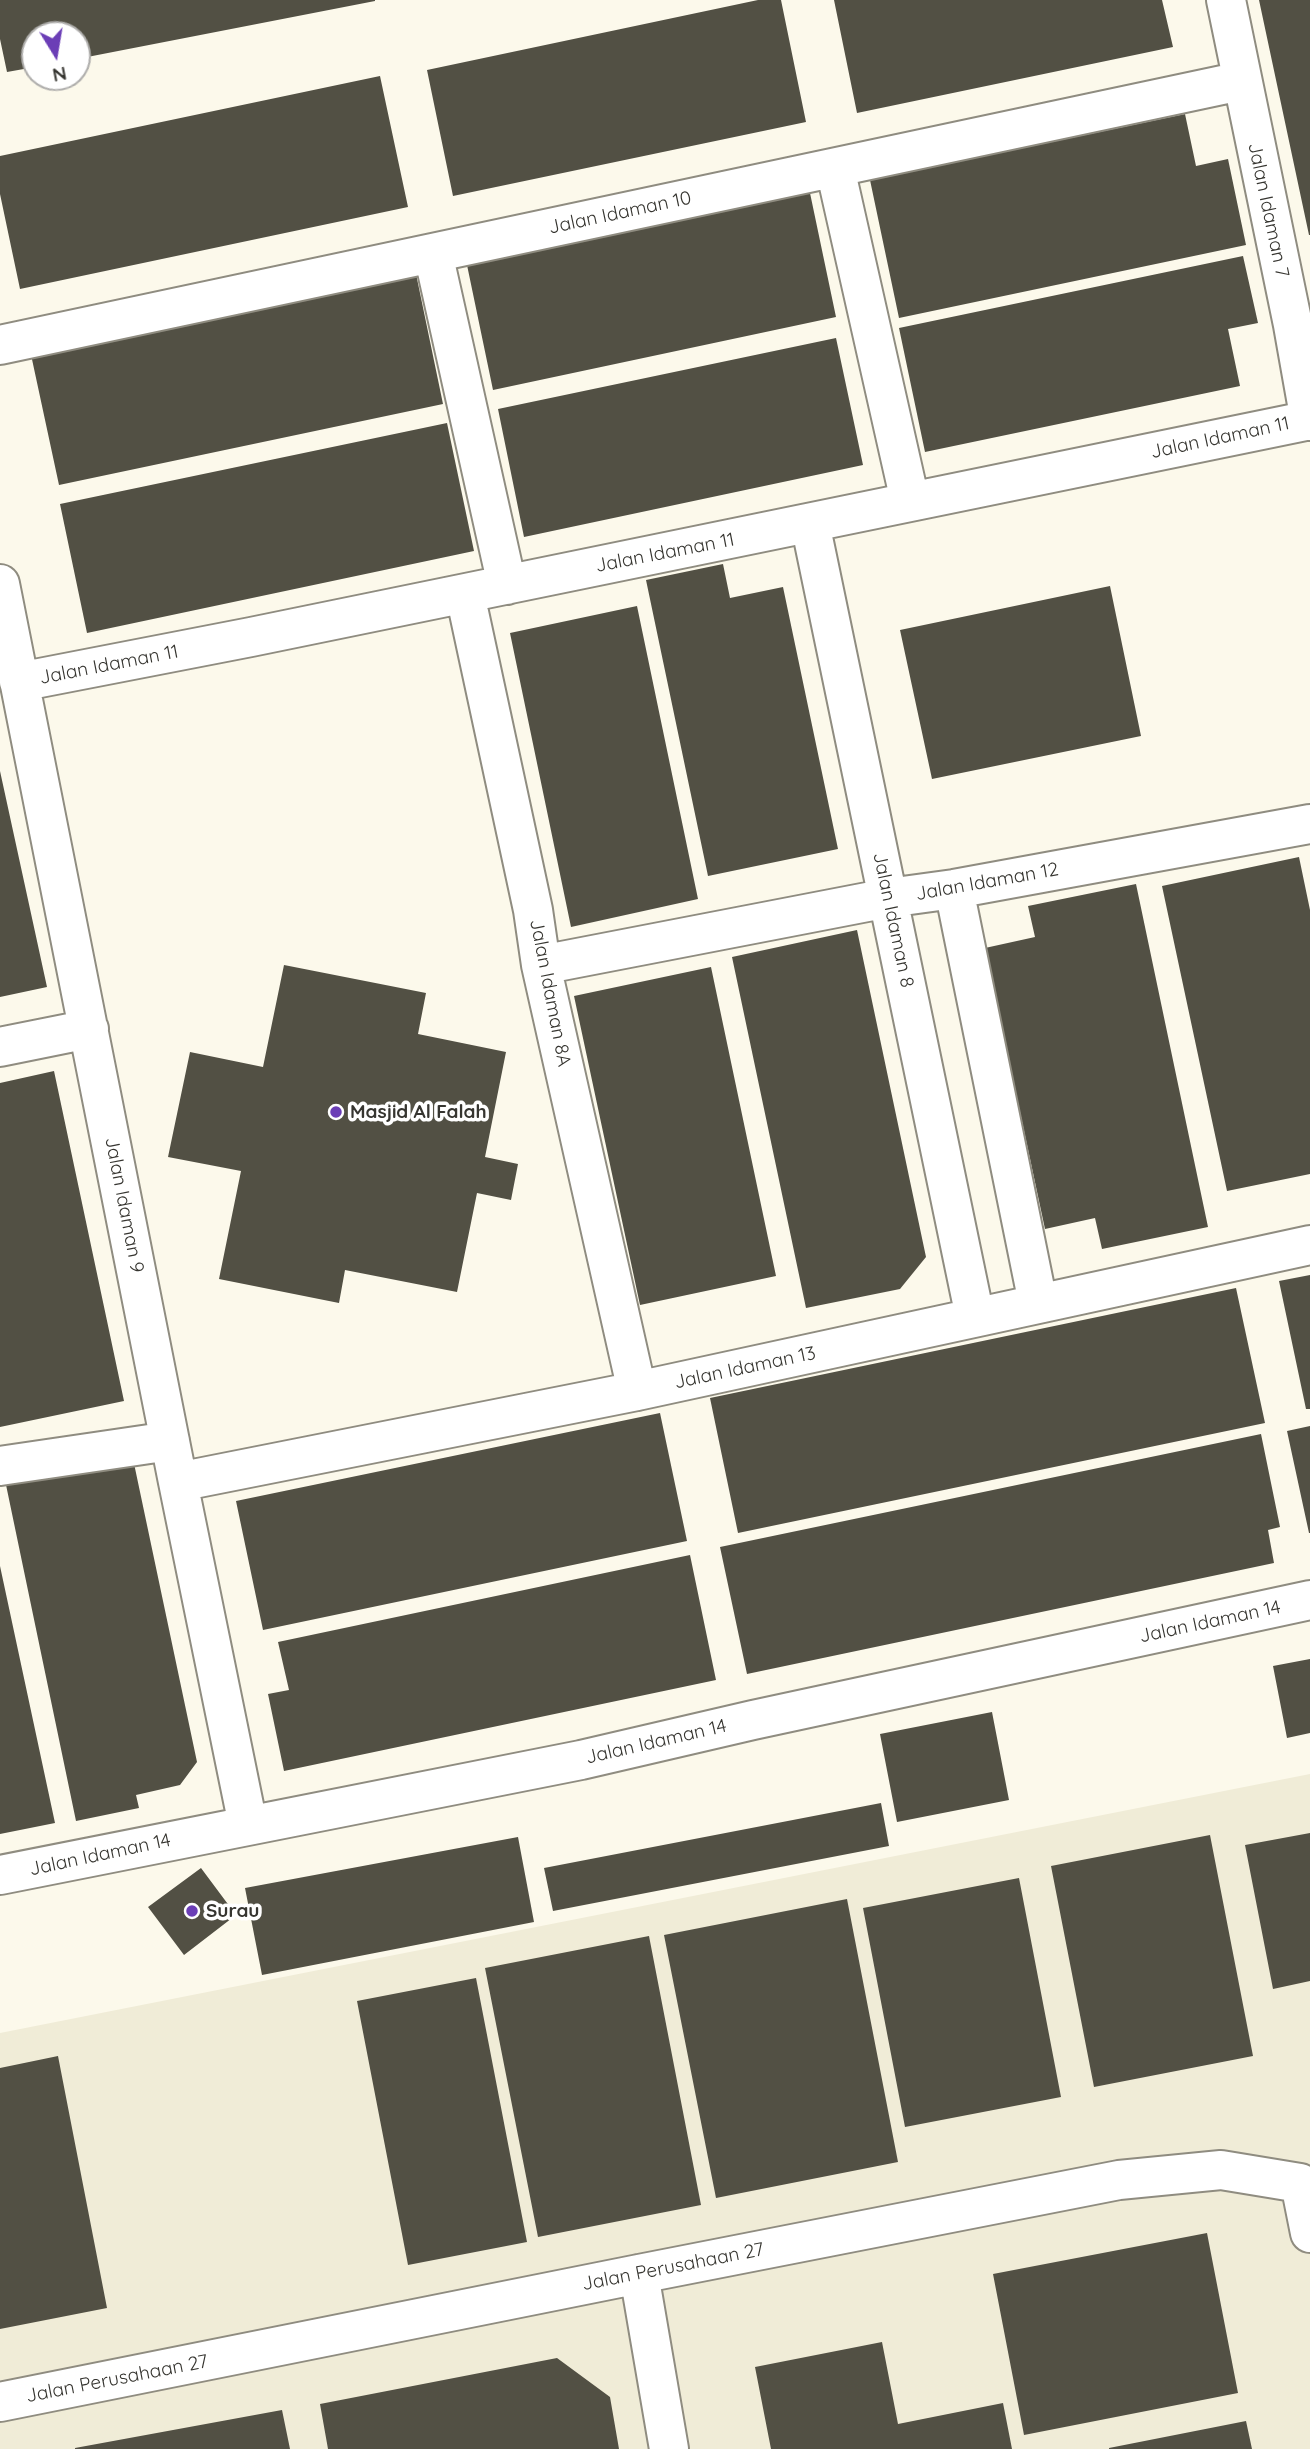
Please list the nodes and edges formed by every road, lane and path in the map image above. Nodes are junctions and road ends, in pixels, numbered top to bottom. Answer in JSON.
{"nodes":[{"id":1,"x":1226,"y":0,"type":"edge"},
{"id":2,"x":1241,"y":81,"type":"junction"},
{"id":3,"x":835,"y":168,"type":"junction"},
{"id":4,"x":433,"y":253,"type":"junction"},
{"id":5,"x":1301,"y":323,"type":"edge"},
{"id":6,"x":0,"y":345,"type":"edge"},
{"id":7,"x":1310,"y":420,"type":"edge"},
{"id":8,"x":910,"y":501,"type":"junction"},
{"id":9,"x":810,"y":523,"type":"junction"},
{"id":10,"x":0,"y":584,"type":"edge"},
{"id":11,"x":507,"y":585,"type":"junction"},
{"id":12,"x":465,"y":594,"type":"junction"},
{"id":13,"x":19,"y":682,"type":"junction"},
{"id":14,"x":1310,"y":824,"type":"edge"},
{"id":15,"x":954,"y":889,"type":"junction"},
{"id":16,"x":888,"y":898,"type":"junction"},
{"id":17,"x":541,"y":965,"type":"junction"},
{"id":18,"x":89,"y":1029,"type":"junction"},
{"id":19,"x":0,"y":1047,"type":"edge"},
{"id":20,"x":1310,"y":1245,"type":"edge"},
{"id":21,"x":1038,"y":1303,"type":"junction"},
{"id":22,"x":975,"y":1317,"type":"junction"},
{"id":23,"x":637,"y":1391,"type":"junction"},
{"id":24,"x":170,"y":1441,"type":"junction"},
{"id":25,"x":0,"y":1466,"type":"edge"},
{"id":26,"x":178,"y":1482,"type":"junction"},
{"id":27,"x":1310,"y":1600,"type":"edge"},
{"id":28,"x":248,"y":1825,"type":"junction"},
{"id":29,"x":0,"y":1875,"type":"edge"},
{"id":30,"x":1305,"y":2178,"type":"edge"},
{"id":31,"x":1310,"y":2233,"type":"edge"},
{"id":32,"x":639,"y":2274,"type":"junction"},
{"id":33,"x":0,"y":2402,"type":"edge"},
{"id":34,"x":669,"y":2449,"type":"edge"}],
"edges":[{"from":1,"to":2,"type":"street","name":"Jalan Idaman 7"},
{"from":2,"to":3,"type":"street","name":"Jalan Idaman 10"},
{"from":2,"to":5,"type":"street","name":"Jalan Idaman 7"},
{"from":3,"to":4,"type":"street","name":"Jalan Idaman 10"},
{"from":3,"to":8,"type":"street"},
{"from":4,"to":6,"type":"street","name":"Jalan Idaman 10"},
{"from":4,"to":11,"type":"street"},
{"from":5,"to":7,"type":"street","name":"Jalan Idaman 7"},
{"from":7,"to":8,"type":"street","name":"Jalan Idaman 11"},
{"from":8,"to":9,"type":"street","name":"Jalan Idaman 11"},
{"from":9,"to":11,"type":"street","name":"Jalan Idaman 11"},
{"from":9,"to":16,"type":"street","name":"Jalan Idaman 8"},
{"from":10,"to":13,"type":"street","name":"Jalan Idaman 9"},
{"from":11,"to":12,"type":"street","name":"Jalan Idaman 11"},
{"from":12,"to":13,"type":"street","name":"Jalan Idaman 11"},
{"from":12,"to":17,"type":"street","name":"Jalan Idaman 8A"},
{"from":13,"to":18,"type":"street","name":"Jalan Idaman 9"},
{"from":14,"to":15,"type":"street","name":"Jalan Idaman 12"},
{"from":15,"to":16,"type":"street","name":"Jalan Idaman 12"},
{"from":15,"to":21,"type":"street"},
{"from":16,"to":17,"type":"street","name":"Jalan Idaman 12"},
{"from":16,"to":22,"type":"street","name":"Jalan Idaman 8"},
{"from":17,"to":23,"type":"street","name":"Jalan Idaman 8A"},
{"from":18,"to":19,"type":"street"},
{"from":18,"to":24,"type":"street","name":"Jalan Idaman 9"},
{"from":20,"to":21,"type":"street","name":"Jalan Idaman 13"},
{"from":21,"to":22,"type":"street","name":"Jalan Idaman 13"},
{"from":22,"to":23,"type":"street","name":"Jalan Idaman 13"},
{"from":23,"to":26,"type":"street","name":"Jalan Idaman 13"},
{"from":24,"to":25,"type":"street"},
{"from":24,"to":26,"type":"street","name":"Jalan Idaman 9"},
{"from":26,"to":28,"type":"street","name":"Jalan Idaman 9"},
{"from":27,"to":28,"type":"street","name":"Jalan Idaman 14"},
{"from":28,"to":29,"type":"street","name":"Jalan Idaman 14"},
{"from":30,"to":31,"type":"street","name":"Jalan Perusahaan 27"},
{"from":30,"to":32,"type":"street","name":"Jalan Perusahaan 27"},
{"from":32,"to":33,"type":"street","name":"Jalan Perusahaan 27"},
{"from":32,"to":34,"type":"street"}]}
